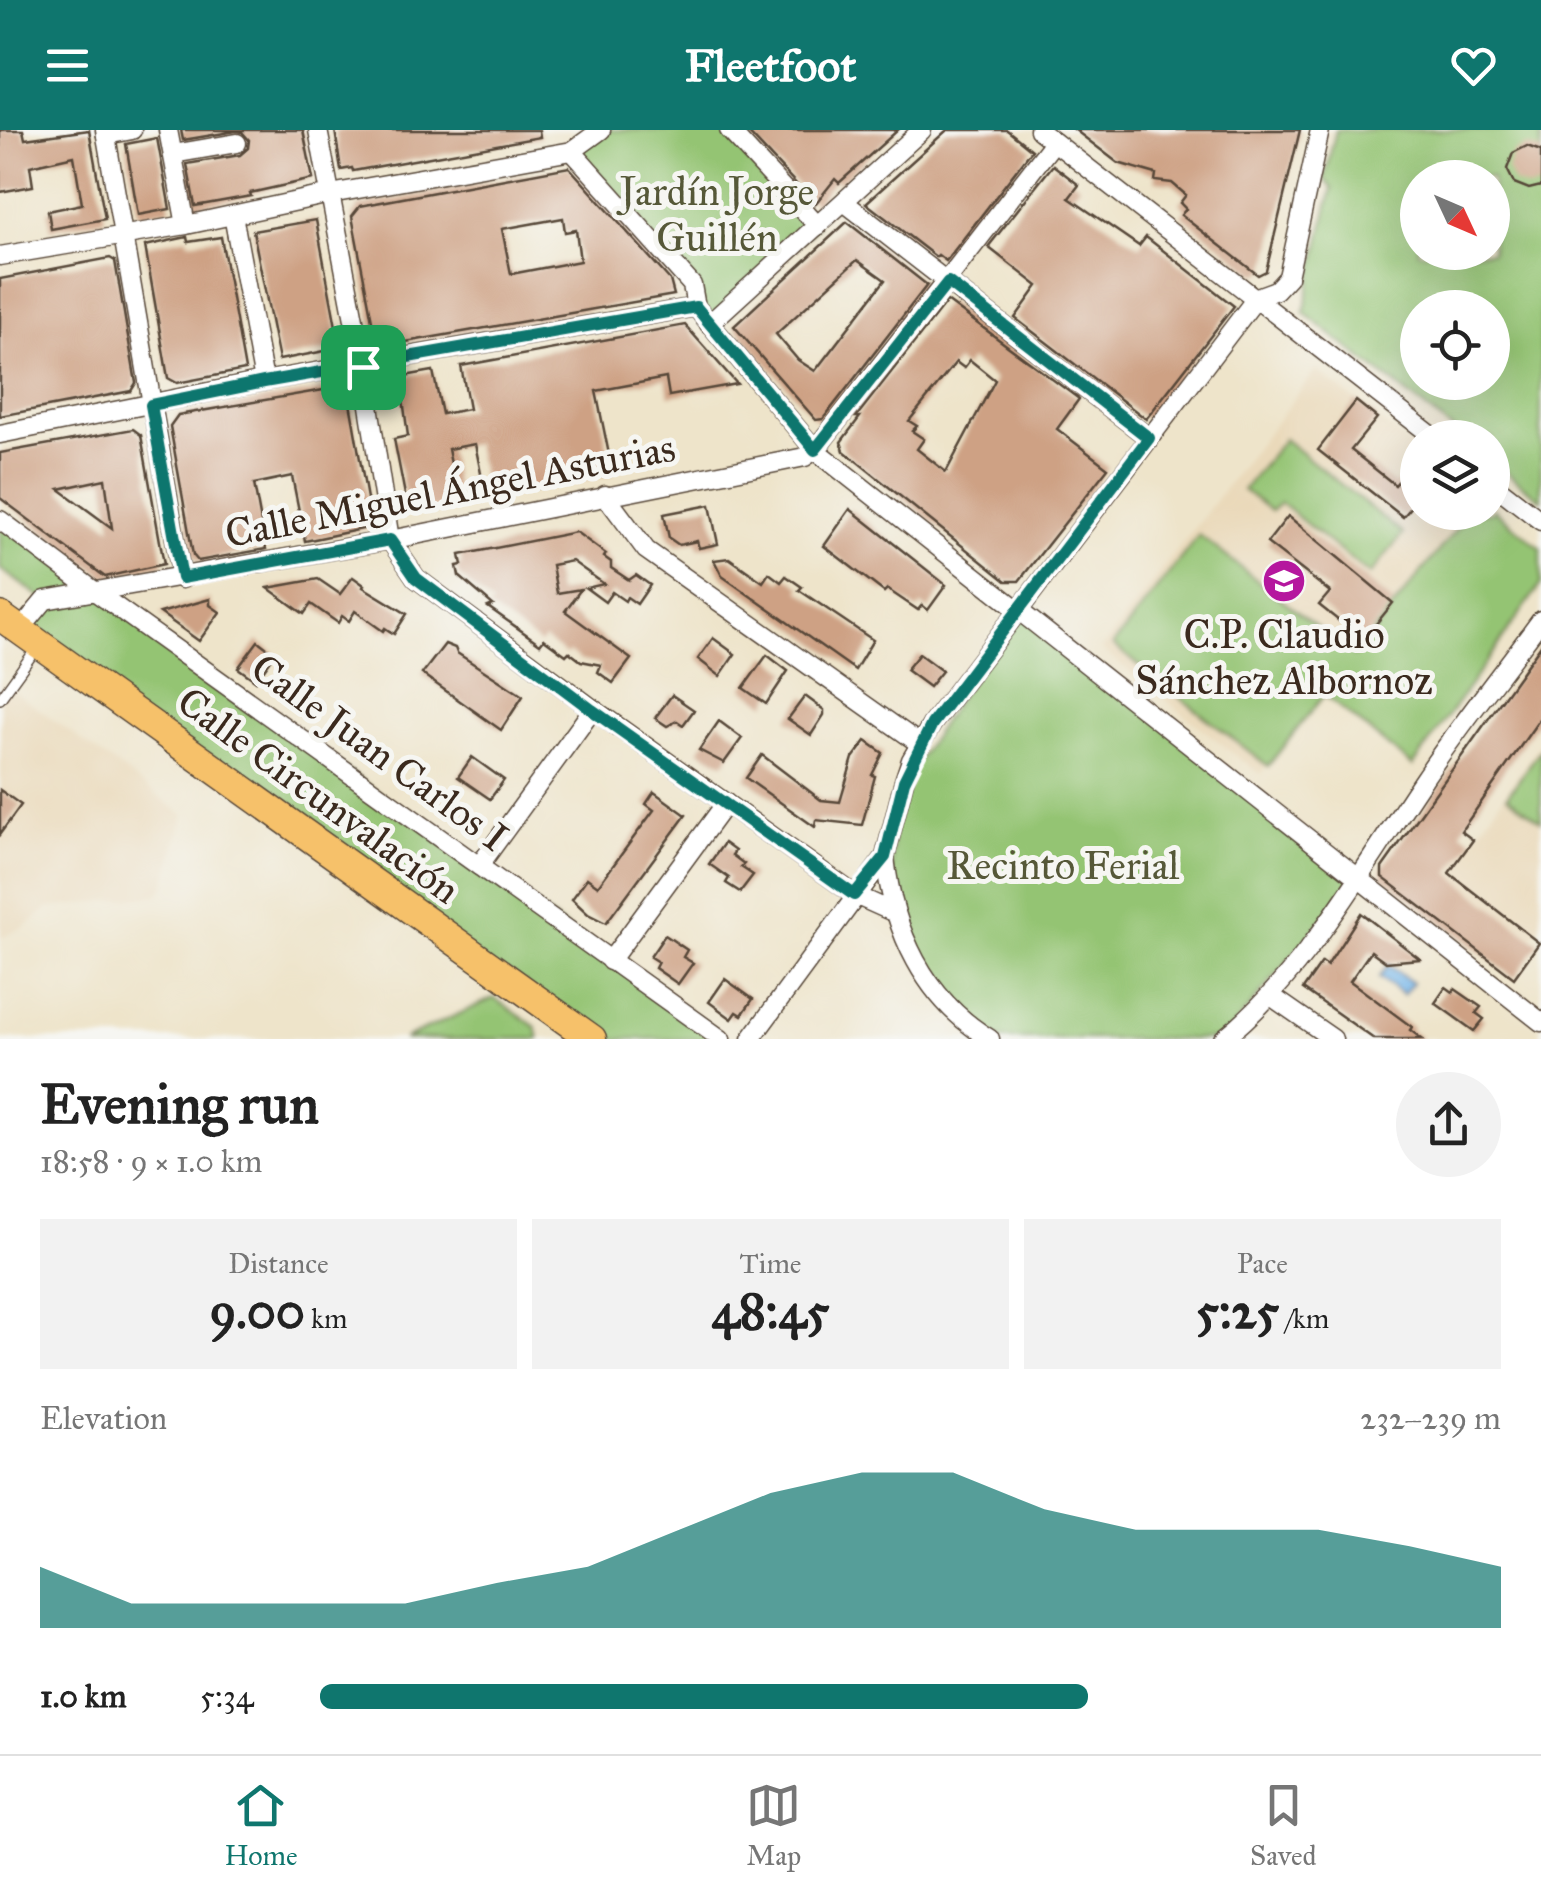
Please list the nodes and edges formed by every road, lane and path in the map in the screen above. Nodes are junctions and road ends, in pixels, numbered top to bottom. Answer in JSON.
{"nodes":[{"id":1,"x":132,"y":130,"type":"edge"},
{"id":2,"x":168,"y":130,"type":"edge"},
{"id":3,"x":318,"y":130,"type":"edge"},
{"id":4,"x":601,"y":130,"type":"edge"},
{"id":5,"x":729,"y":130,"type":"edge"},
{"id":6,"x":922,"y":130,"type":"edge"},
{"id":7,"x":1320,"y":130,"type":"edge"},
{"id":8,"x":106,"y":132,"type":"edge"},
{"id":9,"x":1047,"y":136,"type":"edge"},
{"id":10,"x":237,"y":143,"type":"dead end"},
{"id":11,"x":572,"y":151,"type":"junction"},
{"id":12,"x":173,"y":154,"type":"junction"},
{"id":13,"x":330,"y":194,"type":"junction"},
{"id":14,"x":844,"y":202,"type":"junction"},
{"id":15,"x":233,"y":215,"type":"junction"},
{"id":16,"x":186,"y":225,"type":"junction"},
{"id":17,"x":818,"y":226,"type":"junction"},
{"id":18,"x":124,"y":233,"type":"junction"},
{"id":19,"x":0,"y":256,"type":"edge"},
{"id":20,"x":948,"y":282,"type":"junction"},
{"id":21,"x":1257,"y":298,"type":"junction"},
{"id":22,"x":696,"y":307,"type":"junction"},
{"id":23,"x":710,"y":324,"type":"junction"},
{"id":24,"x":363,"y":367,"type":"junction"},
{"id":25,"x":264,"y":382,"type":"junction"},
{"id":26,"x":151,"y":405,"type":"junction"},
{"id":27,"x":1412,"y":420,"type":"edge"},
{"id":28,"x":0,"y":434,"type":"edge"},
{"id":29,"x":1149,"y":438,"type":"junction"},
{"id":30,"x":815,"y":450,"type":"junction"},
{"id":31,"x":604,"y":495,"type":"junction"},
{"id":32,"x":1510,"y":497,"type":"edge"},
{"id":33,"x":0,"y":520,"type":"edge"},
{"id":34,"x":1541,"y":521,"type":"edge"},
{"id":35,"x":390,"y":540,"type":"junction"},
{"id":36,"x":182,"y":578,"type":"junction"},
{"id":37,"x":97,"y":593,"type":"junction"},
{"id":38,"x":1018,"y":608,"type":"junction"},
{"id":39,"x":1541,"y":620,"type":"edge"},
{"id":40,"x":20,"y":630,"type":"edge"},
{"id":41,"x":0,"y":699,"type":"edge"},
{"id":42,"x":592,"y":710,"type":"junction"},
{"id":43,"x":920,"y":744,"type":"junction"},
{"id":44,"x":726,"y":803,"type":"junction"},
{"id":45,"x":885,"y":857,"type":"junction"},
{"id":46,"x":479,"y":866,"type":"junction"},
{"id":47,"x":1358,"y":877,"type":"junction"},
{"id":48,"x":854,"y":895,"type":"junction"},
{"id":49,"x":895,"y":914,"type":"junction"},
{"id":50,"x":610,"y":962,"type":"junction"},
{"id":51,"x":1271,"y":996,"type":"junction"},
{"id":52,"x":1541,"y":1022,"type":"edge"},
{"id":53,"x":592,"y":1039,"type":"edge"},
{"id":54,"x":721,"y":1039,"type":"edge"},
{"id":55,"x":751,"y":1039,"type":"edge"},
{"id":56,"x":990,"y":1039,"type":"edge"},
{"id":57,"x":1223,"y":1039,"type":"edge"},
{"id":58,"x":1332,"y":1039,"type":"edge"}],
"edges":[{"from":1,"to":8,"type":"street"},
{"from":2,"to":12,"type":"street"},
{"from":3,"to":13,"type":"street"},
{"from":4,"to":11,"type":"street"},
{"from":5,"to":17,"type":"street"},
{"from":6,"to":14,"type":"street"},
{"from":7,"to":21,"type":"street"},
{"from":8,"to":18,"type":"street"},
{"from":9,"to":20,"type":"street"},
{"from":9,"to":21,"type":"street"},
{"from":10,"to":12,"type":"street"},
{"from":11,"to":13,"type":"street"},
{"from":11,"to":22,"type":"street"},
{"from":12,"to":16,"type":"street"},
{"from":13,"to":15,"type":"street"},
{"from":13,"to":24,"type":"street"},
{"from":14,"to":17,"type":"street"},
{"from":14,"to":20,"type":"street"},
{"from":15,"to":16,"type":"street"},
{"from":15,"to":25,"type":"street"},
{"from":16,"to":18,"type":"street"},
{"from":17,"to":23,"type":"street"},
{"from":18,"to":19,"type":"street"},
{"from":18,"to":26,"type":"street"},
{"from":20,"to":29,"type":"street"},
{"from":20,"to":30,"type":"street"},
{"from":21,"to":27,"type":"street"},
{"from":21,"to":29,"type":"street"},
{"from":22,"to":23,"type":"street"},
{"from":22,"to":24,"type":"street"},
{"from":23,"to":30,"type":"street"},
{"from":24,"to":25,"type":"street"},
{"from":24,"to":35,"type":"street"},
{"from":25,"to":26,"type":"street"},
{"from":26,"to":28,"type":"street"},
{"from":26,"to":36,"type":"street"},
{"from":29,"to":38,"type":"street"},
{"from":30,"to":31,"type":"street","name":"Calle Miguel Ángel Asturias"},
{"from":30,"to":38,"type":"street"},
{"from":31,"to":35,"type":"street","name":"Calle Miguel Ángel Asturias"},
{"from":31,"to":43,"type":"street"},
{"from":32,"to":34,"type":"street"},
{"from":33,"to":37,"type":"street","name":"Calle Juan Carlos I"},
{"from":35,"to":36,"type":"street","name":"Calle Miguel Ángel Asturias"},
{"from":35,"to":42,"type":"street"},
{"from":36,"to":37,"type":"street","name":"Calle Miguel Ángel Asturias"},
{"from":37,"to":40,"type":"street","name":"Calle Miguel Ángel Asturias"},
{"from":37,"to":46,"type":"street","name":"Calle Juan Carlos I"},
{"from":38,"to":43,"type":"street"},
{"from":38,"to":47,"type":"street"},
{"from":39,"to":47,"type":"street"},
{"from":40,"to":41,"type":"lane"},
{"from":40,"to":53,"type":"main road","name":"Calle Circunvalación"},
{"from":42,"to":44,"type":"street"},
{"from":42,"to":46,"type":"street"},
{"from":43,"to":45,"type":"street"},
{"from":44,"to":48,"type":"street"},
{"from":44,"to":50,"type":"street"},
{"from":45,"to":48,"type":"street"},
{"from":45,"to":49,"type":"street"},
{"from":46,"to":50,"type":"street","name":"Calle Juan Carlos I"},
{"from":47,"to":51,"type":"street"},
{"from":47,"to":52,"type":"street"},
{"from":48,"to":49,"type":"street"},
{"from":48,"to":55,"type":"street"},
{"from":49,"to":56,"type":"street"},
{"from":50,"to":54,"type":"street","name":"Calle Juan Carlos I"},
{"from":51,"to":57,"type":"street"},
{"from":51,"to":58,"type":"street"}]}
